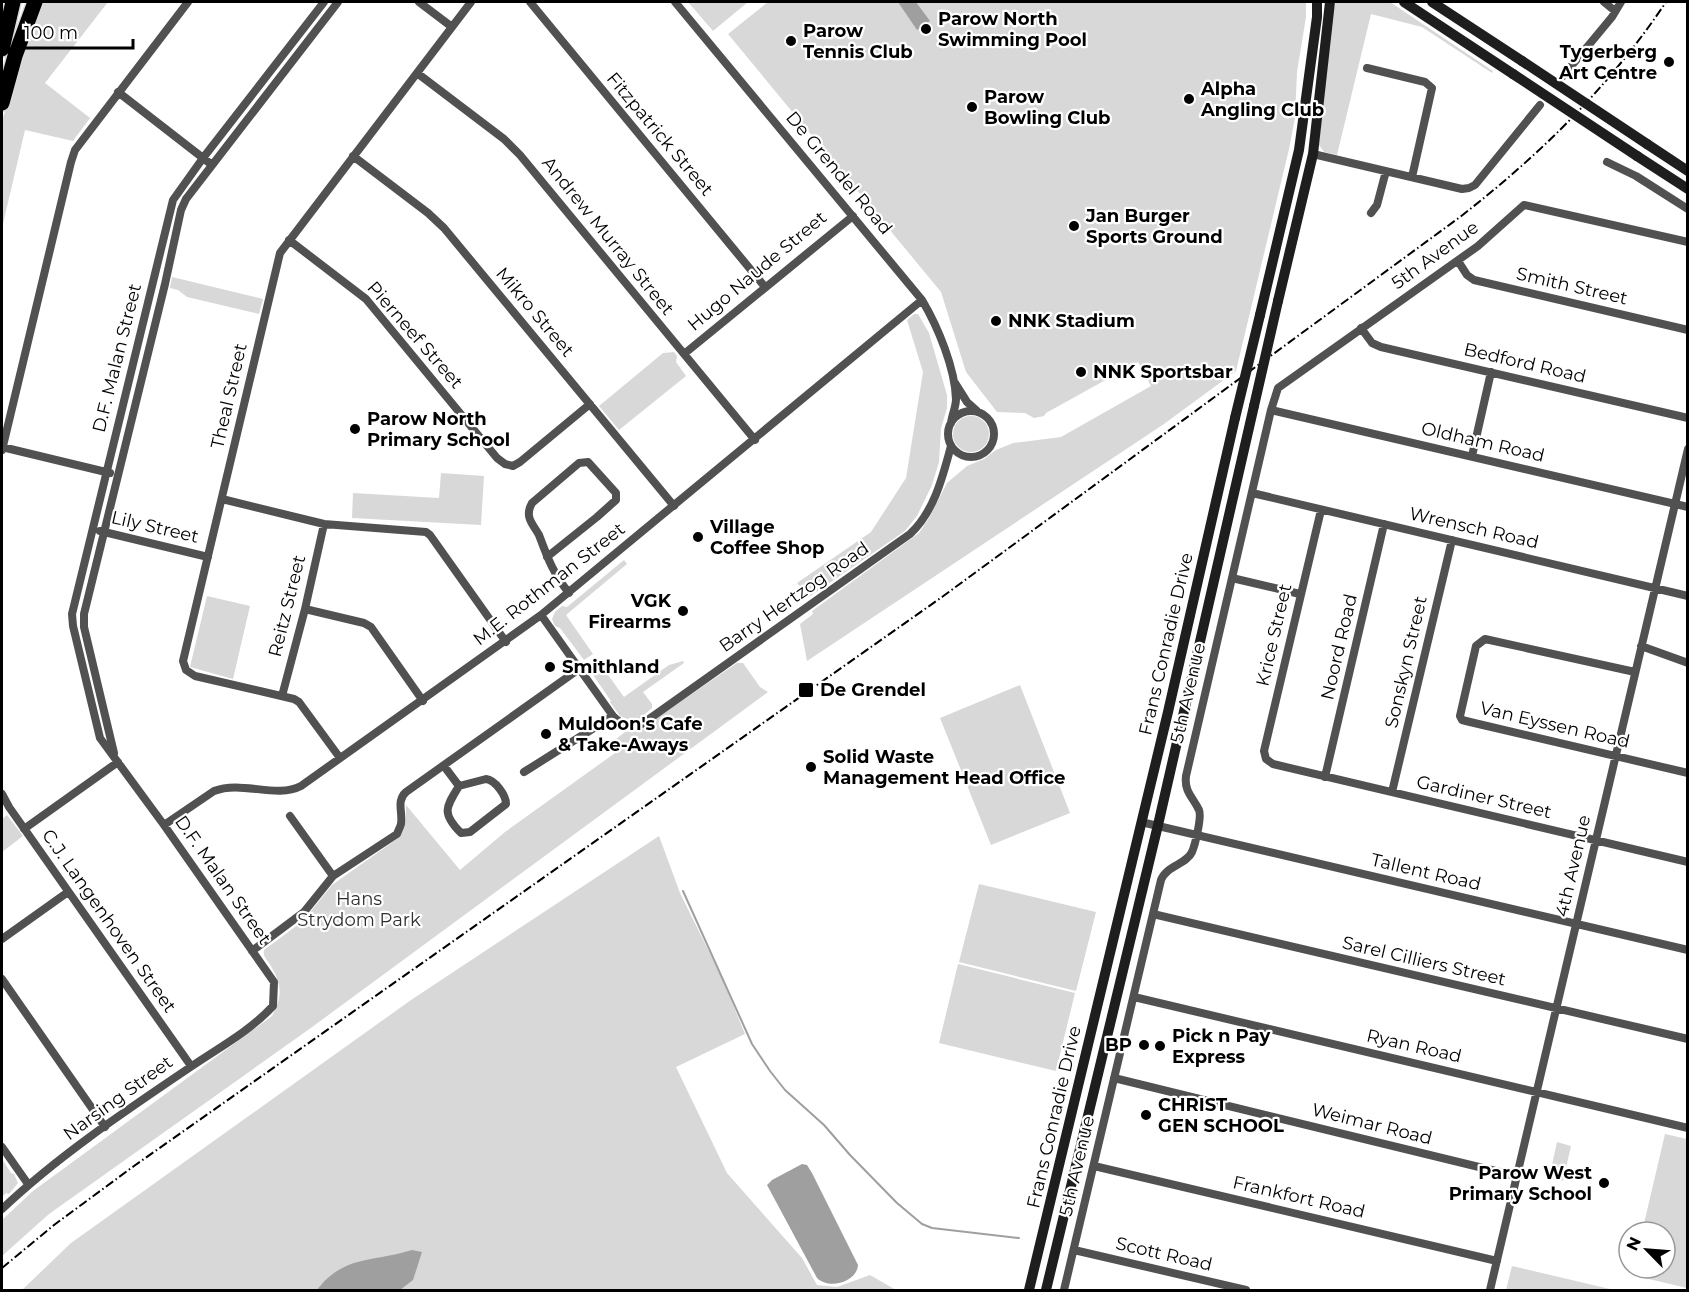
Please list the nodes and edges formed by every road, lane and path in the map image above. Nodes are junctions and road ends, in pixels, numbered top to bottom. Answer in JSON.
{"nodes":[{"id":1,"x":13,"y":2,"type":"edge"},
{"id":2,"x":35,"y":2,"type":"edge"},
{"id":3,"x":188,"y":2,"type":"edge"},
{"id":4,"x":324,"y":2,"type":"edge"},
{"id":5,"x":338,"y":2,"type":"edge"},
{"id":6,"x":419,"y":2,"type":"edge"},
{"id":7,"x":471,"y":2,"type":"edge"},
{"id":8,"x":530,"y":2,"type":"edge"},
{"id":9,"x":675,"y":2,"type":"edge"},
{"id":10,"x":1317,"y":2,"type":"edge"},
{"id":11,"x":1330,"y":2,"type":"edge"},
{"id":12,"x":1404,"y":2,"type":"edge"},
{"id":13,"x":1432,"y":2,"type":"edge"},
{"id":14,"x":1604,"y":2,"type":"edge"},
{"id":15,"x":1621,"y":2,"type":"edge"},
{"id":16,"x":1615,"y":11,"type":"junction"},
{"id":17,"x":452,"y":27,"type":"junction"},
{"id":18,"x":2,"y":50,"type":"edge"},
{"id":19,"x":1367,"y":68,"type":"dead end"},
{"id":20,"x":417,"y":73,"type":"junction"},
{"id":21,"x":1563,"y":76,"type":"dead end"},
{"id":22,"x":118,"y":92,"type":"junction"},
{"id":23,"x":2,"y":103,"type":"edge"},
{"id":24,"x":1540,"y":105,"type":"dead end"},
{"id":25,"x":1313,"y":154,"type":"junction"},
{"id":26,"x":353,"y":156,"type":"junction"},
{"id":27,"x":203,"y":158,"type":"junction"},
{"id":28,"x":1607,"y":162,"type":"dead end"},
{"id":29,"x":212,"y":165,"type":"junction"},
{"id":30,"x":1386,"y":171,"type":"junction"},
{"id":31,"x":1688,"y":171,"type":"edge"},
{"id":32,"x":1412,"y":177,"type":"junction"},
{"id":33,"x":1688,"y":189,"type":"edge"},
{"id":34,"x":1688,"y":209,"type":"edge"},
{"id":35,"x":1371,"y":213,"type":"dead end"},
{"id":36,"x":853,"y":216,"type":"junction"},
{"id":37,"x":289,"y":240,"type":"junction"},
{"id":38,"x":1688,"y":242,"type":"edge"},
{"id":39,"x":1458,"y":261,"type":"junction"},
{"id":40,"x":765,"y":286,"type":"junction"},
{"id":41,"x":922,"y":300,"type":"junction"},
{"id":42,"x":142,"y":325,"type":"junction"},
{"id":43,"x":154,"y":328,"type":"junction"},
{"id":44,"x":1361,"y":328,"type":"junction"},
{"id":45,"x":1688,"y":330,"type":"edge"},
{"id":46,"x":684,"y":354,"type":"junction"},
{"id":47,"x":1491,"y":372,"type":"junction"},
{"id":48,"x":953,"y":380,"type":"junction"},
{"id":49,"x":590,"y":404,"type":"junction"},
{"id":50,"x":1271,"y":410,"type":"junction"},
{"id":51,"x":977,"y":411,"type":"junction"},
{"id":52,"x":1688,"y":418,"type":"edge"},
{"id":53,"x":951,"y":423,"type":"junction"},
{"id":54,"x":754,"y":440,"type":"junction"},
{"id":55,"x":951,"y":446,"type":"junction"},
{"id":56,"x":2,"y":448,"type":"edge"},
{"id":57,"x":1688,"y":449,"type":"edge"},
{"id":58,"x":1472,"y":456,"type":"junction"},
{"id":59,"x":106,"y":472,"type":"junction"},
{"id":60,"x":117,"y":475,"type":"junction"},
{"id":61,"x":1252,"y":493,"type":"junction"},
{"id":62,"x":222,"y":499,"type":"junction"},
{"id":63,"x":1675,"y":504,"type":"junction"},
{"id":64,"x":674,"y":506,"type":"junction"},
{"id":65,"x":1688,"y":507,"type":"edge"},
{"id":66,"x":1321,"y":510,"type":"junction"},
{"id":67,"x":324,"y":524,"type":"junction"},
{"id":68,"x":1384,"y":524,"type":"junction"},
{"id":69,"x":93,"y":529,"type":"junction"},
{"id":70,"x":104,"y":532,"type":"junction"},
{"id":71,"x":1452,"y":540,"type":"junction"},
{"id":72,"x":208,"y":557,"type":"junction"},
{"id":73,"x":547,"y":557,"type":"junction"},
{"id":74,"x":1232,"y":578,"type":"junction"},
{"id":75,"x":1655,"y":588,"type":"junction"},
{"id":76,"x":569,"y":593,"type":"junction"},
{"id":77,"x":1300,"y":594,"type":"junction"},
{"id":78,"x":1688,"y":596,"type":"edge"},
{"id":79,"x":305,"y":609,"type":"junction"},
{"id":80,"x":541,"y":615,"type":"junction"},
{"id":81,"x":83,"y":620,"type":"junction"},
{"id":82,"x":72,"y":622,"type":"junction"},
{"id":83,"x":506,"y":642,"type":"junction"},
{"id":84,"x":1641,"y":646,"type":"junction"},
{"id":85,"x":1688,"y":663,"type":"edge"},
{"id":86,"x":579,"y":669,"type":"junction"},
{"id":87,"x":1635,"y":672,"type":"junction"},
{"id":88,"x":282,"y":696,"type":"junction"},
{"id":89,"x":423,"y":700,"type":"junction"},
{"id":90,"x":613,"y":716,"type":"junction"},
{"id":91,"x":1615,"y":756,"type":"junction"},
{"id":92,"x":340,"y":758,"type":"junction"},
{"id":93,"x":118,"y":762,"type":"junction"},
{"id":94,"x":1272,"y":764,"type":"joint"},
{"id":95,"x":444,"y":766,"type":"junction"},
{"id":96,"x":524,"y":772,"type":"dead end"},
{"id":97,"x":1688,"y":773,"type":"edge"},
{"id":98,"x":1325,"y":777,"type":"junction"},
{"id":99,"x":459,"y":786,"type":"junction"},
{"id":100,"x":1392,"y":792,"type":"junction"},
{"id":101,"x":2,"y":794,"type":"edge"},
{"id":102,"x":290,"y":816,"type":"dead end"},
{"id":103,"x":1141,"y":822,"type":"junction"},
{"id":104,"x":164,"y":825,"type":"junction"},
{"id":105,"x":1158,"y":825,"type":"junction"},
{"id":106,"x":24,"y":829,"type":"junction"},
{"id":107,"x":1196,"y":834,"type":"junction"},
{"id":108,"x":1595,"y":840,"type":"junction"},
{"id":109,"x":1688,"y":862,"type":"edge"},
{"id":110,"x":333,"y":876,"type":"junction"},
{"id":111,"x":69,"y":892,"type":"junction"},
{"id":112,"x":1153,"y":914,"type":"junction"},
{"id":113,"x":1576,"y":924,"type":"junction"},
{"id":114,"x":2,"y":939,"type":"edge"},
{"id":115,"x":1688,"y":950,"type":"edge"},
{"id":116,"x":252,"y":951,"type":"junction"},
{"id":117,"x":2,"y":979,"type":"edge"},
{"id":118,"x":1134,"y":997,"type":"junction"},
{"id":119,"x":1556,"y":1009,"type":"junction"},
{"id":120,"x":259,"y":1021,"type":"joint"},
{"id":121,"x":1688,"y":1040,"type":"edge"},
{"id":122,"x":192,"y":1066,"type":"junction"},
{"id":123,"x":1114,"y":1078,"type":"junction"},
{"id":124,"x":1536,"y":1092,"type":"junction"},
{"id":125,"x":105,"y":1127,"type":"junction"},
{"id":126,"x":1688,"y":1128,"type":"edge"},
{"id":127,"x":2,"y":1147,"type":"edge"},
{"id":128,"x":1094,"y":1166,"type":"junction"},
{"id":129,"x":1516,"y":1176,"type":"junction"},
{"id":130,"x":28,"y":1184,"type":"junction"},
{"id":131,"x":2,"y":1209,"type":"edge"},
{"id":132,"x":1074,"y":1250,"type":"junction"},
{"id":133,"x":1497,"y":1261,"type":"junction"},
{"id":134,"x":1029,"y":1290,"type":"edge"},
{"id":135,"x":1046,"y":1290,"type":"edge"},
{"id":136,"x":1064,"y":1290,"type":"edge"},
{"id":137,"x":1246,"y":1290,"type":"edge"},
{"id":138,"x":1490,"y":1290,"type":"edge"}],
"edges":[{"from":1,"to":18,"type":"highway"},
{"from":2,"to":23,"type":"highway"},
{"from":3,"to":22,"type":"street"},
{"from":4,"to":27,"type":"street","name":"D.F. Malan Street"},
{"from":5,"to":29,"type":"street","name":"D.F. Malan Street"},
{"from":6,"to":17,"type":"street"},
{"from":7,"to":17,"type":"street","name":"Theal Street"},
{"from":8,"to":40,"type":"street","name":"Fitzpatrick Street"},
{"from":9,"to":36,"type":"street","name":"De Grendel Road"},
{"from":10,"to":103,"type":"main road","name":"Frans Conradie Drive","bridge":true},
{"from":11,"to":25,"type":"main road","name":"Frans Conradie Drive"},
{"from":12,"to":33,"type":"main road","bridge":true},
{"from":13,"to":31,"type":"main road","bridge":true},
{"from":14,"to":16,"type":"street"},
{"from":15,"to":16,"type":"street"},
{"from":16,"to":21,"type":"street"},
{"from":17,"to":20,"type":"street","name":"Theal Street"},
{"from":19,"to":32,"type":"street"},
{"from":20,"to":26,"type":"street","name":"Theal Street"},
{"from":20,"to":46,"type":"street","name":"Andrew Murray Street"},
{"from":22,"to":27,"type":"street"},
{"from":22,"to":56,"type":"street"},
{"from":24,"to":32,"type":"street"},
{"from":25,"to":30,"type":"street"},
{"from":25,"to":105,"type":"main road","name":"Frans Conradie Drive","bridge":true},
{"from":26,"to":37,"type":"street","name":"Theal Street"},
{"from":26,"to":49,"type":"street","name":"Mikro Street"},
{"from":27,"to":29,"type":"street"},
{"from":27,"to":42,"type":"street","name":"D.F. Malan Street"},
{"from":28,"to":34,"type":"street"},
{"from":29,"to":43,"type":"street","name":"D.F. Malan Street"},
{"from":30,"to":32,"type":"street"},
{"from":30,"to":35,"type":"street"},
{"from":36,"to":40,"type":"street","name":"Hugo Naude Street"},
{"from":36,"to":41,"type":"street","name":"De Grendel Road"},
{"from":37,"to":49,"type":"street","name":"Pierneef Street"},
{"from":37,"to":62,"type":"street","name":"Theal Street"},
{"from":38,"to":39,"type":"street","name":"5th Avenue"},
{"from":39,"to":44,"type":"street","name":"5th Avenue"},
{"from":39,"to":45,"type":"street","name":"Smith Street"},
{"from":40,"to":46,"type":"street","name":"Hugo Naude Street"},
{"from":41,"to":48,"type":"street","name":"De Grendel Road"},
{"from":41,"to":54,"type":"street","name":"M.E. Rothman Street"},
{"from":42,"to":43,"type":"street"},
{"from":42,"to":59,"type":"street","name":"D.F. Malan Street"},
{"from":43,"to":60,"type":"street","name":"D.F. Malan Street"},
{"from":44,"to":47,"type":"street","name":"Bedford Road"},
{"from":44,"to":50,"type":"street","name":"5th Avenue"},
{"from":46,"to":54,"type":"street","name":"Andrew Murray Street"},
{"from":47,"to":52,"type":"street","name":"Bedford Road"},
{"from":47,"to":58,"type":"street"},
{"from":48,"to":51,"type":"street","name":"De Grendel Road"},
{"from":48,"to":53,"type":"street","name":"De Grendel Road"},
{"from":49,"to":64,"type":"street","name":"Mikro Street"},
{"from":50,"to":58,"type":"street","name":"Oldham Road"},
{"from":50,"to":61,"type":"street","name":"5th Avenue"},
{"from":51,"to":53,"type":"street"},
{"from":51,"to":55,"type":"street"},
{"from":53,"to":55,"type":"street"},
{"from":54,"to":64,"type":"street","name":"M.E. Rothman Street"},
{"from":55,"to":90,"type":"street","name":"Barry Hertzog Road"},
{"from":56,"to":59,"type":"street"},
{"from":57,"to":63,"type":"street","name":"4th Avenue"},
{"from":58,"to":63,"type":"street","name":"Oldham Road"},
{"from":59,"to":60,"type":"street"},
{"from":59,"to":69,"type":"street","name":"D.F. Malan Street"},
{"from":60,"to":70,"type":"street","name":"D.F. Malan Street"},
{"from":61,"to":66,"type":"street","name":"Wrensch Road"},
{"from":61,"to":74,"type":"street","name":"5th Avenue"},
{"from":62,"to":67,"type":"street"},
{"from":62,"to":72,"type":"street","name":"Theal Street"},
{"from":63,"to":65,"type":"street","name":"Oldham Road"},
{"from":63,"to":75,"type":"street","name":"4th Avenue"},
{"from":64,"to":76,"type":"street","name":"M.E. Rothman Street"},
{"from":66,"to":68,"type":"street","name":"Wrensch Road"},
{"from":66,"to":77,"type":"street","name":"Krice Street"},
{"from":67,"to":79,"type":"street","name":"Reitz Street"},
{"from":67,"to":83,"type":"street"},
{"from":68,"to":71,"type":"street","name":"Wrensch Road"},
{"from":68,"to":98,"type":"street","name":"Noord Road"},
{"from":69,"to":70,"type":"street","name":"Lily Street"},
{"from":69,"to":82,"type":"street","name":"D.F. Malan Street"},
{"from":70,"to":72,"type":"street","name":"Lily Street"},
{"from":70,"to":81,"type":"street","name":"D.F. Malan Street"},
{"from":71,"to":75,"type":"street","name":"Wrensch Road"},
{"from":71,"to":100,"type":"street","name":"Sonskyn Street"},
{"from":72,"to":88,"type":"street","name":"Theal Street"},
{"from":73,"to":73,"type":"street"},
{"from":73,"to":76,"type":"street"},
{"from":74,"to":77,"type":"street"},
{"from":74,"to":107,"type":"street","name":"5th Avenue"},
{"from":75,"to":78,"type":"street","name":"Wrensch Road"},
{"from":75,"to":84,"type":"street","name":"4th Avenue"},
{"from":76,"to":80,"type":"street","name":"M.E. Rothman Street"},
{"from":77,"to":94,"type":"street","name":"Krice Street"},
{"from":79,"to":88,"type":"street","name":"Reitz Street"},
{"from":79,"to":89,"type":"street"},
{"from":80,"to":83,"type":"street","name":"M.E. Rothman Street"},
{"from":80,"to":86,"type":"street"},
{"from":81,"to":82,"type":"street"},
{"from":81,"to":93,"type":"street","name":"D.F. Malan Street"},
{"from":82,"to":93,"type":"street","name":"D.F. Malan Street"},
{"from":83,"to":89,"type":"street","name":"M.E. Rothman Street"},
{"from":84,"to":85,"type":"street"},
{"from":84,"to":87,"type":"street","name":"4th Avenue"},
{"from":86,"to":90,"type":"street"},
{"from":86,"to":95,"type":"street"},
{"from":87,"to":91,"type":"street","name":"4th Avenue"},
{"from":87,"to":91,"type":"street","name":"Van Eyssen Road"},
{"from":88,"to":92,"type":"street","name":"Theal Street"},
{"from":89,"to":92,"type":"street","name":"M.E. Rothman Street"},
{"from":90,"to":96,"type":"street"},
{"from":91,"to":97,"type":"street","name":"Van Eyssen Road"},
{"from":91,"to":108,"type":"street","name":"4th Avenue"},
{"from":92,"to":104,"type":"street","name":"M.E. Rothman Street"},
{"from":93,"to":104,"type":"street","name":"D.F. Malan Street"},
{"from":93,"to":106,"type":"street"},
{"from":94,"to":98,"type":"street","name":"Gardiner Street"},
{"from":95,"to":99,"type":"street"},
{"from":95,"to":110,"type":"street"},
{"from":98,"to":100,"type":"street","name":"Gardiner Street"},
{"from":99,"to":99,"type":"street"},
{"from":100,"to":108,"type":"street","name":"Gardiner Street"},
{"from":101,"to":106,"type":"street","name":"C.J. Langenhoven Street"},
{"from":102,"to":110,"type":"street"},
{"from":103,"to":105,"type":"street","name":"Tallent Road"},
{"from":103,"to":134,"type":"main road","name":"Frans Conradie Drive"},
{"from":104,"to":116,"type":"street","name":"D.F. Malan Street"},
{"from":105,"to":107,"type":"street","name":"Tallent Road"},
{"from":105,"to":135,"type":"main road","name":"Frans Conradie Drive"},
{"from":106,"to":111,"type":"street","name":"C.J. Langenhoven Street"},
{"from":107,"to":112,"type":"street","name":"5th Avenue"},
{"from":107,"to":113,"type":"street","name":"Tallent Road"},
{"from":108,"to":109,"type":"street","name":"Gardiner Street"},
{"from":108,"to":113,"type":"street","name":"4th Avenue"},
{"from":110,"to":116,"type":"street"},
{"from":111,"to":114,"type":"street"},
{"from":111,"to":122,"type":"street","name":"C.J. Langenhoven Street"},
{"from":112,"to":118,"type":"street","name":"5th Avenue"},
{"from":112,"to":119,"type":"street","name":"Sarel Cilliers Street"},
{"from":113,"to":115,"type":"street","name":"Tallent Road"},
{"from":113,"to":119,"type":"street","name":"4th Avenue"},
{"from":116,"to":120,"type":"street","name":"D.F. Malan Street"},
{"from":117,"to":125,"type":"street"},
{"from":118,"to":123,"type":"street","name":"5th Avenue"},
{"from":118,"to":124,"type":"street","name":"Ryan Road"},
{"from":119,"to":121,"type":"street","name":"Sarel Cilliers Street"},
{"from":119,"to":124,"type":"street","name":"4th Avenue"},
{"from":120,"to":122,"type":"street","name":"Narsing Street"},
{"from":122,"to":125,"type":"street","name":"Narsing Street"},
{"from":123,"to":128,"type":"street","name":"5th Avenue"},
{"from":123,"to":129,"type":"street","name":"Weimar Road"},
{"from":124,"to":126,"type":"street","name":"Ryan Road"},
{"from":124,"to":129,"type":"street","name":"4th Avenue"},
{"from":125,"to":130,"type":"street","name":"Narsing Street"},
{"from":127,"to":130,"type":"street"},
{"from":128,"to":132,"type":"street","name":"5th Avenue"},
{"from":128,"to":133,"type":"street","name":"Frankfort Road"},
{"from":129,"to":133,"type":"street","name":"4th Avenue"},
{"from":130,"to":131,"type":"street","name":"Narsing Street"},
{"from":132,"to":136,"type":"street","name":"5th Avenue"},
{"from":132,"to":137,"type":"street","name":"Scott Road"},
{"from":133,"to":138,"type":"street","name":"4th Avenue"}]}
